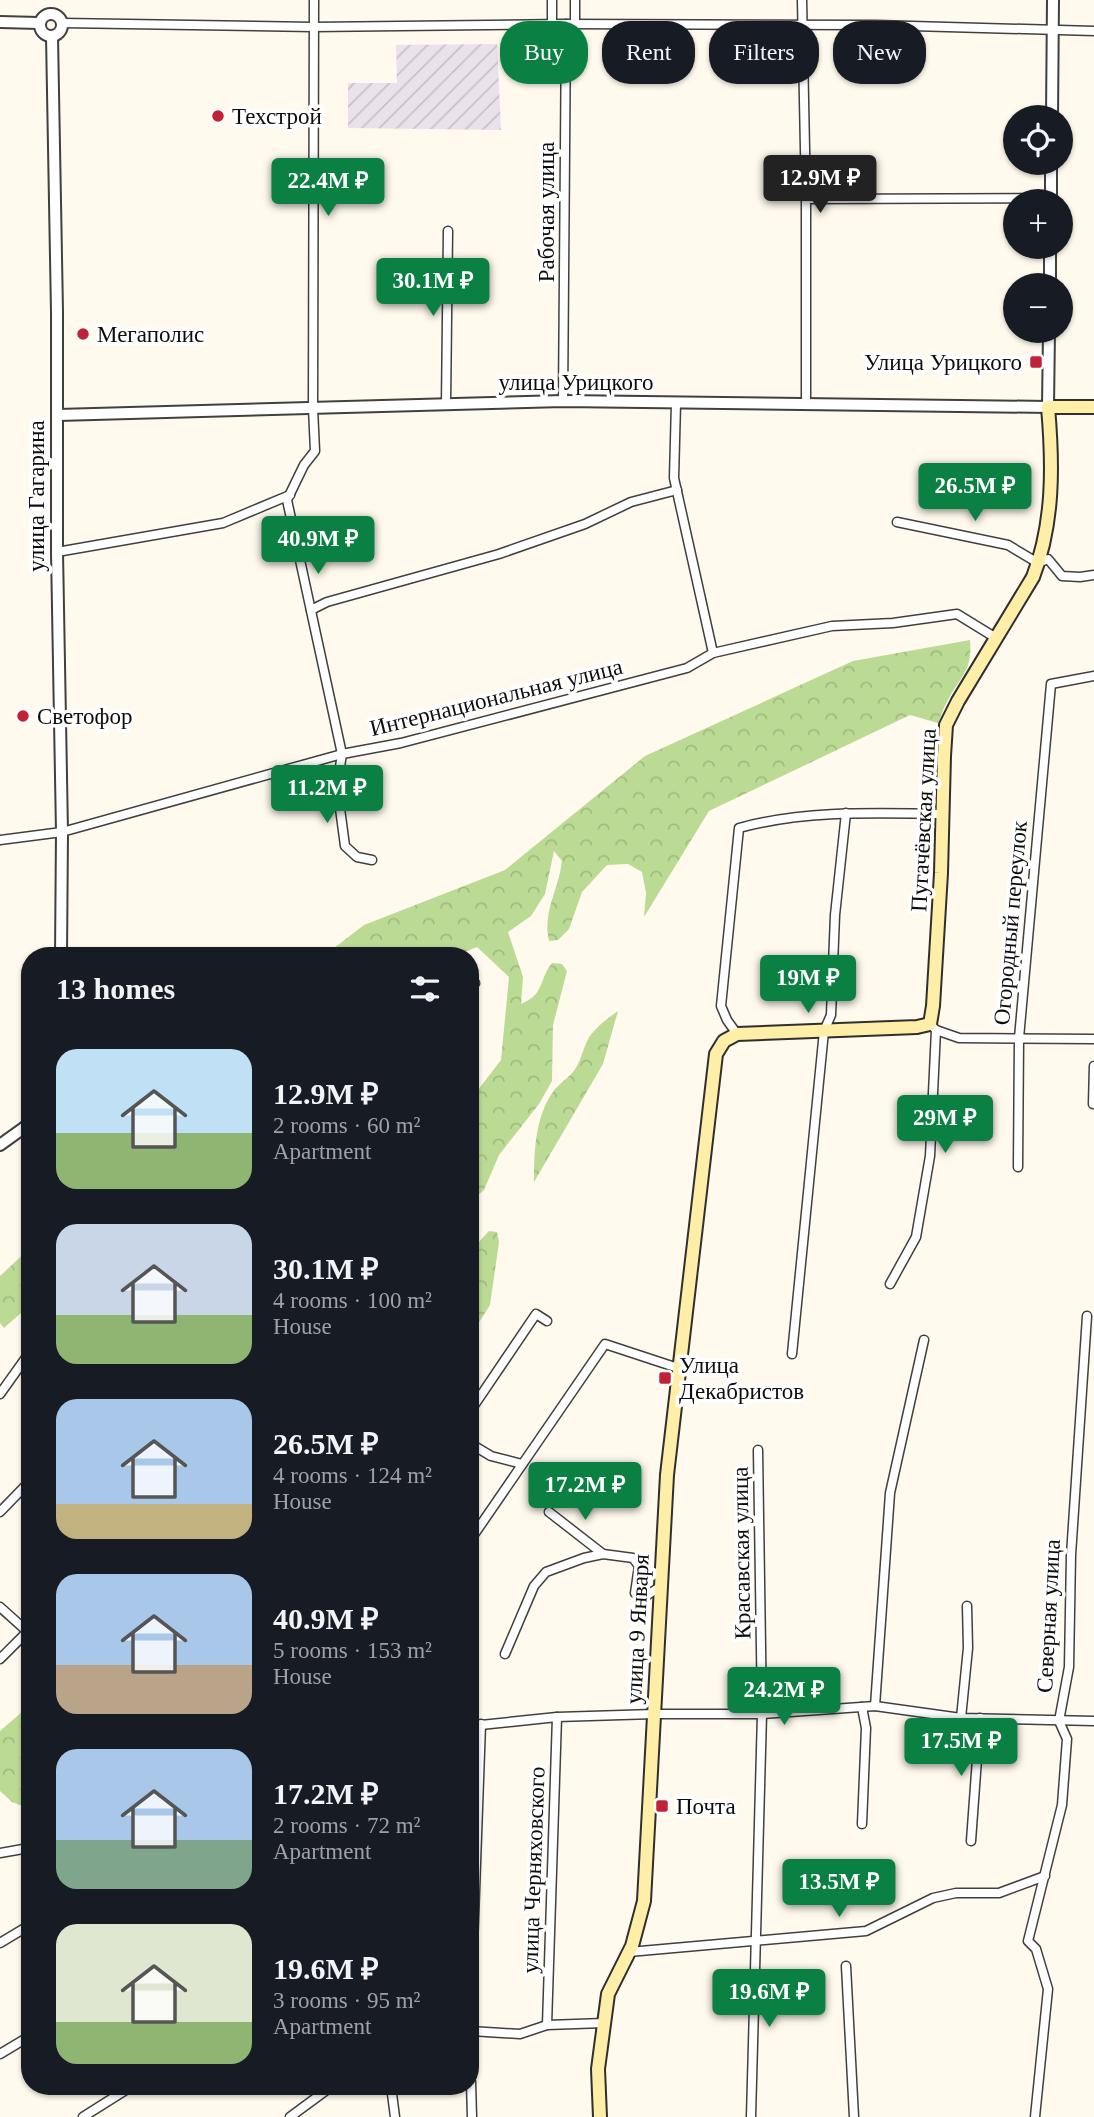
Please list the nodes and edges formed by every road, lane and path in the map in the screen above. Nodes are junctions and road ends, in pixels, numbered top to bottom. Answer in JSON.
{"nodes":[{"id":1,"x":51,"y":0,"type":"edge"},
{"id":2,"x":314,"y":0,"type":"edge"},
{"id":3,"x":552,"y":0,"type":"edge"},
{"id":4,"x":575,"y":0,"type":"edge"},
{"id":5,"x":802,"y":0,"type":"edge"},
{"id":6,"x":1053,"y":0,"type":"edge"},
{"id":7,"x":51,"y":13,"type":"junction"},
{"id":8,"x":552,"y":21,"type":"edge"},
{"id":9,"x":572,"y":21,"type":"edge"},
{"id":10,"x":802,"y":21,"type":"edge"},
{"id":11,"x":0,"y":22,"type":"edge"},
{"id":12,"x":39,"y":23,"type":"junction"},
{"id":13,"x":62,"y":23,"type":"junction"},
{"id":14,"x":500,"y":25,"type":"edge"},
{"id":15,"x":588,"y":25,"type":"edge"},
{"id":16,"x":709,"y":25,"type":"edge"},
{"id":17,"x":819,"y":25,"type":"edge"},
{"id":18,"x":313,"y":27,"type":"junction"},
{"id":19,"x":1052,"y":31,"type":"junction"},
{"id":20,"x":1094,"y":31,"type":"edge"},
{"id":21,"x":52,"y":36,"type":"junction"},
{"id":22,"x":570,"y":84,"type":"edge"},
{"id":23,"x":803,"y":84,"type":"edge"},
{"id":24,"x":1052,"y":105,"type":"edge"},
{"id":25,"x":806,"y":199,"type":"junction"},
{"id":26,"x":1003,"y":200,"type":"edge"},
{"id":27,"x":448,"y":231,"type":"dead end"},
{"id":28,"x":1049,"y":343,"type":"edge"},
{"id":29,"x":564,"y":401,"type":"junction"},
{"id":30,"x":676,"y":403,"type":"junction"},
{"id":31,"x":446,"y":405,"type":"junction"},
{"id":32,"x":806,"y":405,"type":"junction"},
{"id":33,"x":1048,"y":407,"type":"junction"},
{"id":34,"x":1094,"y":407,"type":"edge"},
{"id":35,"x":313,"y":408,"type":"junction"},
{"id":36,"x":58,"y":415,"type":"junction"},
{"id":37,"x":677,"y":491,"type":"junction"},
{"id":38,"x":290,"y":495,"type":"junction"},
{"id":39,"x":897,"y":522,"type":"dead end"},
{"id":40,"x":57,"y":552,"type":"junction"},
{"id":41,"x":1038,"y":564,"type":"junction"},
{"id":42,"x":1094,"y":575,"type":"edge"},
{"id":43,"x":311,"y":610,"type":"junction"},
{"id":44,"x":996,"y":638,"type":"junction"},
{"id":45,"x":713,"y":653,"type":"junction"},
{"id":46,"x":1094,"y":676,"type":"edge"},
{"id":47,"x":342,"y":754,"type":"junction"},
{"id":48,"x":846,"y":813,"type":"junction"},
{"id":49,"x":942,"y":814,"type":"junction"},
{"id":50,"x":62,"y":832,"type":"junction"},
{"id":51,"x":0,"y":840,"type":"edge"},
{"id":52,"x":372,"y":860,"type":"dead end"},
{"id":53,"x":61,"y":947,"type":"edge"},
{"id":54,"x":933,"y":1027,"type":"junction"},
{"id":55,"x":824,"y":1031,"type":"junction"},
{"id":56,"x":737,"y":1034,"type":"junction"},
{"id":57,"x":1018,"y":1038,"type":"junction"},
{"id":58,"x":1094,"y":1039,"type":"edge"},
{"id":59,"x":1094,"y":1066,"type":"edge"},
{"id":60,"x":1093,"y":1104,"type":"edge"},
{"id":61,"x":21,"y":1130,"type":"edge"},
{"id":62,"x":0,"y":1145,"type":"edge"},
{"id":63,"x":1018,"y":1167,"type":"dead end"},
{"id":64,"x":890,"y":1284,"type":"dead end"},
{"id":65,"x":1087,"y":1316,"type":"dead end"},
{"id":66,"x":547,"y":1321,"type":"dead end"},
{"id":67,"x":925,"y":1340,"type":"dead end"},
{"id":68,"x":792,"y":1354,"type":"dead end"},
{"id":69,"x":21,"y":1365,"type":"edge"},
{"id":70,"x":678,"y":1368,"type":"junction"},
{"id":71,"x":0,"y":1394,"type":"edge"},
{"id":72,"x":479,"y":1398,"type":"edge"},
{"id":73,"x":479,"y":1449,"type":"edge"},
{"id":74,"x":758,"y":1450,"type":"dead end"},
{"id":75,"x":522,"y":1464,"type":"junction"},
{"id":76,"x":21,"y":1490,"type":"edge"},
{"id":77,"x":0,"y":1512,"type":"edge"},
{"id":78,"x":549,"y":1512,"type":"dead end"},
{"id":79,"x":479,"y":1527,"type":"edge"},
{"id":80,"x":603,"y":1554,"type":"junction"},
{"id":81,"x":661,"y":1586,"type":"junction"},
{"id":82,"x":967,"y":1606,"type":"dead end"},
{"id":83,"x":0,"y":1607,"type":"edge"},
{"id":84,"x":21,"y":1625,"type":"edge"},
{"id":85,"x":21,"y":1639,"type":"edge"},
{"id":86,"x":505,"y":1654,"type":"dead end"},
{"id":87,"x":0,"y":1659,"type":"edge"},
{"id":88,"x":875,"y":1706,"type":"junction"},
{"id":89,"x":862,"y":1707,"type":"junction"},
{"id":90,"x":654,"y":1714,"type":"junction"},
{"id":91,"x":762,"y":1714,"type":"junction"},
{"id":92,"x":557,"y":1717,"type":"junction"},
{"id":93,"x":961,"y":1718,"type":"junction"},
{"id":94,"x":980,"y":1718,"type":"junction"},
{"id":95,"x":1059,"y":1721,"type":"junction"},
{"id":96,"x":1094,"y":1721,"type":"edge"},
{"id":97,"x":481,"y":1724,"type":"joint"},
{"id":98,"x":479,"y":1780,"type":"edge"},
{"id":99,"x":862,"y":1824,"type":"dead end"},
{"id":100,"x":971,"y":1841,"type":"dead end"},
{"id":101,"x":21,"y":1849,"type":"edge"},
{"id":102,"x":0,"y":1853,"type":"edge"},
{"id":103,"x":1045,"y":1876,"type":"junction"},
{"id":104,"x":21,"y":1930,"type":"edge"},
{"id":105,"x":757,"y":1940,"type":"junction"},
{"id":106,"x":0,"y":1942,"type":"edge"},
{"id":107,"x":629,"y":1952,"type":"junction"},
{"id":108,"x":846,"y":1966,"type":"dead end"},
{"id":109,"x":604,"y":2024,"type":"junction"},
{"id":110,"x":547,"y":2025,"type":"junction"},
{"id":111,"x":479,"y":2031,"type":"edge"},
{"id":112,"x":21,"y":2041,"type":"edge"},
{"id":113,"x":0,"y":2054,"type":"edge"},
{"id":114,"x":118,"y":2095,"type":"edge"},
{"id":115,"x":320,"y":2095,"type":"edge"},
{"id":116,"x":392,"y":2095,"type":"edge"},
{"id":117,"x":471,"y":2095,"type":"edge"},
{"id":118,"x":83,"y":2117,"type":"edge"},
{"id":119,"x":290,"y":2117,"type":"edge"},
{"id":120,"x":395,"y":2117,"type":"edge"},
{"id":121,"x":472,"y":2117,"type":"edge"},
{"id":122,"x":600,"y":2117,"type":"edge"},
{"id":123,"x":751,"y":2117,"type":"edge"},
{"id":124,"x":854,"y":2117,"type":"edge"},
{"id":125,"x":1035,"y":2117,"type":"edge"}],
"edges":[{"from":1,"to":7,"type":"street"},
{"from":2,"to":18,"type":"street"},
{"from":3,"to":8,"type":"street"},
{"from":4,"to":9,"type":"street","name":"Рабочая улица"},
{"from":5,"to":10,"type":"street"},
{"from":6,"to":19,"type":"street"},
{"from":7,"to":12,"type":"street"},
{"from":7,"to":13,"type":"street"},
{"from":11,"to":12,"type":"street"},
{"from":12,"to":21,"type":"street"},
{"from":13,"to":18,"type":"street"},
{"from":13,"to":21,"type":"street"},
{"from":14,"to":18,"type":"street"},
{"from":15,"to":16,"type":"street"},
{"from":17,"to":19,"type":"street"},
{"from":18,"to":35,"type":"street"},
{"from":19,"to":20,"type":"street"},
{"from":19,"to":24,"type":"street"},
{"from":21,"to":36,"type":"street","name":"улица Гагарина"},
{"from":22,"to":29,"type":"street","name":"Рабочая улица"},
{"from":23,"to":25,"type":"street"},
{"from":25,"to":26,"type":"street"},
{"from":25,"to":32,"type":"street"},
{"from":27,"to":31,"type":"street"},
{"from":28,"to":33,"type":"street","name":"Пугачёвская улица"},
{"from":29,"to":30,"type":"street","name":"улица Урицкого"},
{"from":29,"to":31,"type":"street","name":"улица Урицкого"},
{"from":30,"to":32,"type":"street","name":"улица Урицкого"},
{"from":30,"to":37,"type":"street"},
{"from":31,"to":35,"type":"street","name":"улица Урицкого"},
{"from":32,"to":33,"type":"street","name":"улица Урицкого"},
{"from":33,"to":34,"type":"main road","name":"улица Урицкого"},
{"from":33,"to":41,"type":"main road","name":"Пугачёвская улица"},
{"from":35,"to":36,"type":"street","name":"улица Урицкого"},
{"from":35,"to":38,"type":"street"},
{"from":36,"to":40,"type":"street","name":"улица Гагарина"},
{"from":37,"to":43,"type":"street"},
{"from":37,"to":45,"type":"street"},
{"from":38,"to":40,"type":"street"},
{"from":38,"to":43,"type":"street"},
{"from":39,"to":41,"type":"street"},
{"from":40,"to":50,"type":"street","name":"улица Гагарина"},
{"from":41,"to":42,"type":"street"},
{"from":41,"to":44,"type":"main road","name":"Пугачёвская улица"},
{"from":43,"to":47,"type":"street"},
{"from":44,"to":45,"type":"street","name":"Интернациональная улица"},
{"from":44,"to":49,"type":"main road","name":"Пугачёвская улица"},
{"from":45,"to":47,"type":"street","name":"Интернациональная улица"},
{"from":46,"to":57,"type":"street","name":"Огородный переулок"},
{"from":47,"to":50,"type":"street","name":"Интернациональная улица"},
{"from":47,"to":52,"type":"street"},
{"from":48,"to":49,"type":"street"},
{"from":48,"to":55,"type":"street"},
{"from":48,"to":56,"type":"street"},
{"from":49,"to":54,"type":"main road","name":"Пугачёвская улица"},
{"from":50,"to":51,"type":"street","name":"Интернациональная улица"},
{"from":50,"to":53,"type":"street","name":"улица Гагарина"},
{"from":54,"to":55,"type":"main road"},
{"from":54,"to":57,"type":"street"},
{"from":54,"to":64,"type":"street","name":"Пугачёвская улица"},
{"from":55,"to":56,"type":"main road"},
{"from":55,"to":68,"type":"street"},
{"from":56,"to":70,"type":"main road","name":"улица 9 Января"},
{"from":57,"to":58,"type":"street"},
{"from":57,"to":63,"type":"street","name":"Огородный переулок"},
{"from":59,"to":60,"type":"street"},
{"from":61,"to":62,"type":"street"},
{"from":65,"to":95,"type":"street","name":"Северная улица"},
{"from":66,"to":72,"type":"street"},
{"from":67,"to":88,"type":"street"},
{"from":69,"to":71,"type":"street"},
{"from":70,"to":75,"type":"street"},
{"from":70,"to":81,"type":"main road","name":"улица 9 Января"},
{"from":73,"to":75,"type":"street"},
{"from":74,"to":91,"type":"street","name":"Красавская улица"},
{"from":75,"to":79,"type":"street"},
{"from":76,"to":77,"type":"street"},
{"from":78,"to":80,"type":"street"},
{"from":80,"to":81,"type":"street"},
{"from":80,"to":86,"type":"street"},
{"from":81,"to":90,"type":"main road","name":"улица 9 Января"},
{"from":82,"to":93,"type":"street"},
{"from":83,"to":84,"type":"street"},
{"from":85,"to":87,"type":"street"},
{"from":88,"to":89,"type":"street"},
{"from":88,"to":93,"type":"street"},
{"from":89,"to":91,"type":"street"},
{"from":89,"to":99,"type":"street"},
{"from":90,"to":91,"type":"street"},
{"from":90,"to":92,"type":"street"},
{"from":90,"to":107,"type":"main road","name":"улица 9 Января"},
{"from":91,"to":105,"type":"street","name":"Красавская улица"},
{"from":92,"to":97,"type":"street"},
{"from":92,"to":110,"type":"street","name":"улица Черняховского"},
{"from":93,"to":94,"type":"street"},
{"from":94,"to":95,"type":"street"},
{"from":94,"to":100,"type":"street"},
{"from":95,"to":96,"type":"street"},
{"from":95,"to":103,"type":"street","name":"Северная улица"},
{"from":97,"to":98,"type":"street"},
{"from":101,"to":102,"type":"street"},
{"from":103,"to":105,"type":"street"},
{"from":103,"to":125,"type":"street","name":"Северная улица"},
{"from":104,"to":106,"type":"street"},
{"from":105,"to":107,"type":"street"},
{"from":105,"to":123,"type":"street","name":"Красавская улица"},
{"from":107,"to":109,"type":"main road","name":"улица 9 Января"},
{"from":108,"to":124,"type":"street"},
{"from":109,"to":110,"type":"street"},
{"from":109,"to":122,"type":"main road","name":"улица 9 Января"},
{"from":110,"to":111,"type":"street"},
{"from":112,"to":113,"type":"street"},
{"from":114,"to":118,"type":"street"},
{"from":115,"to":119,"type":"street"},
{"from":116,"to":120,"type":"street"},
{"from":117,"to":121,"type":"street"}]}
